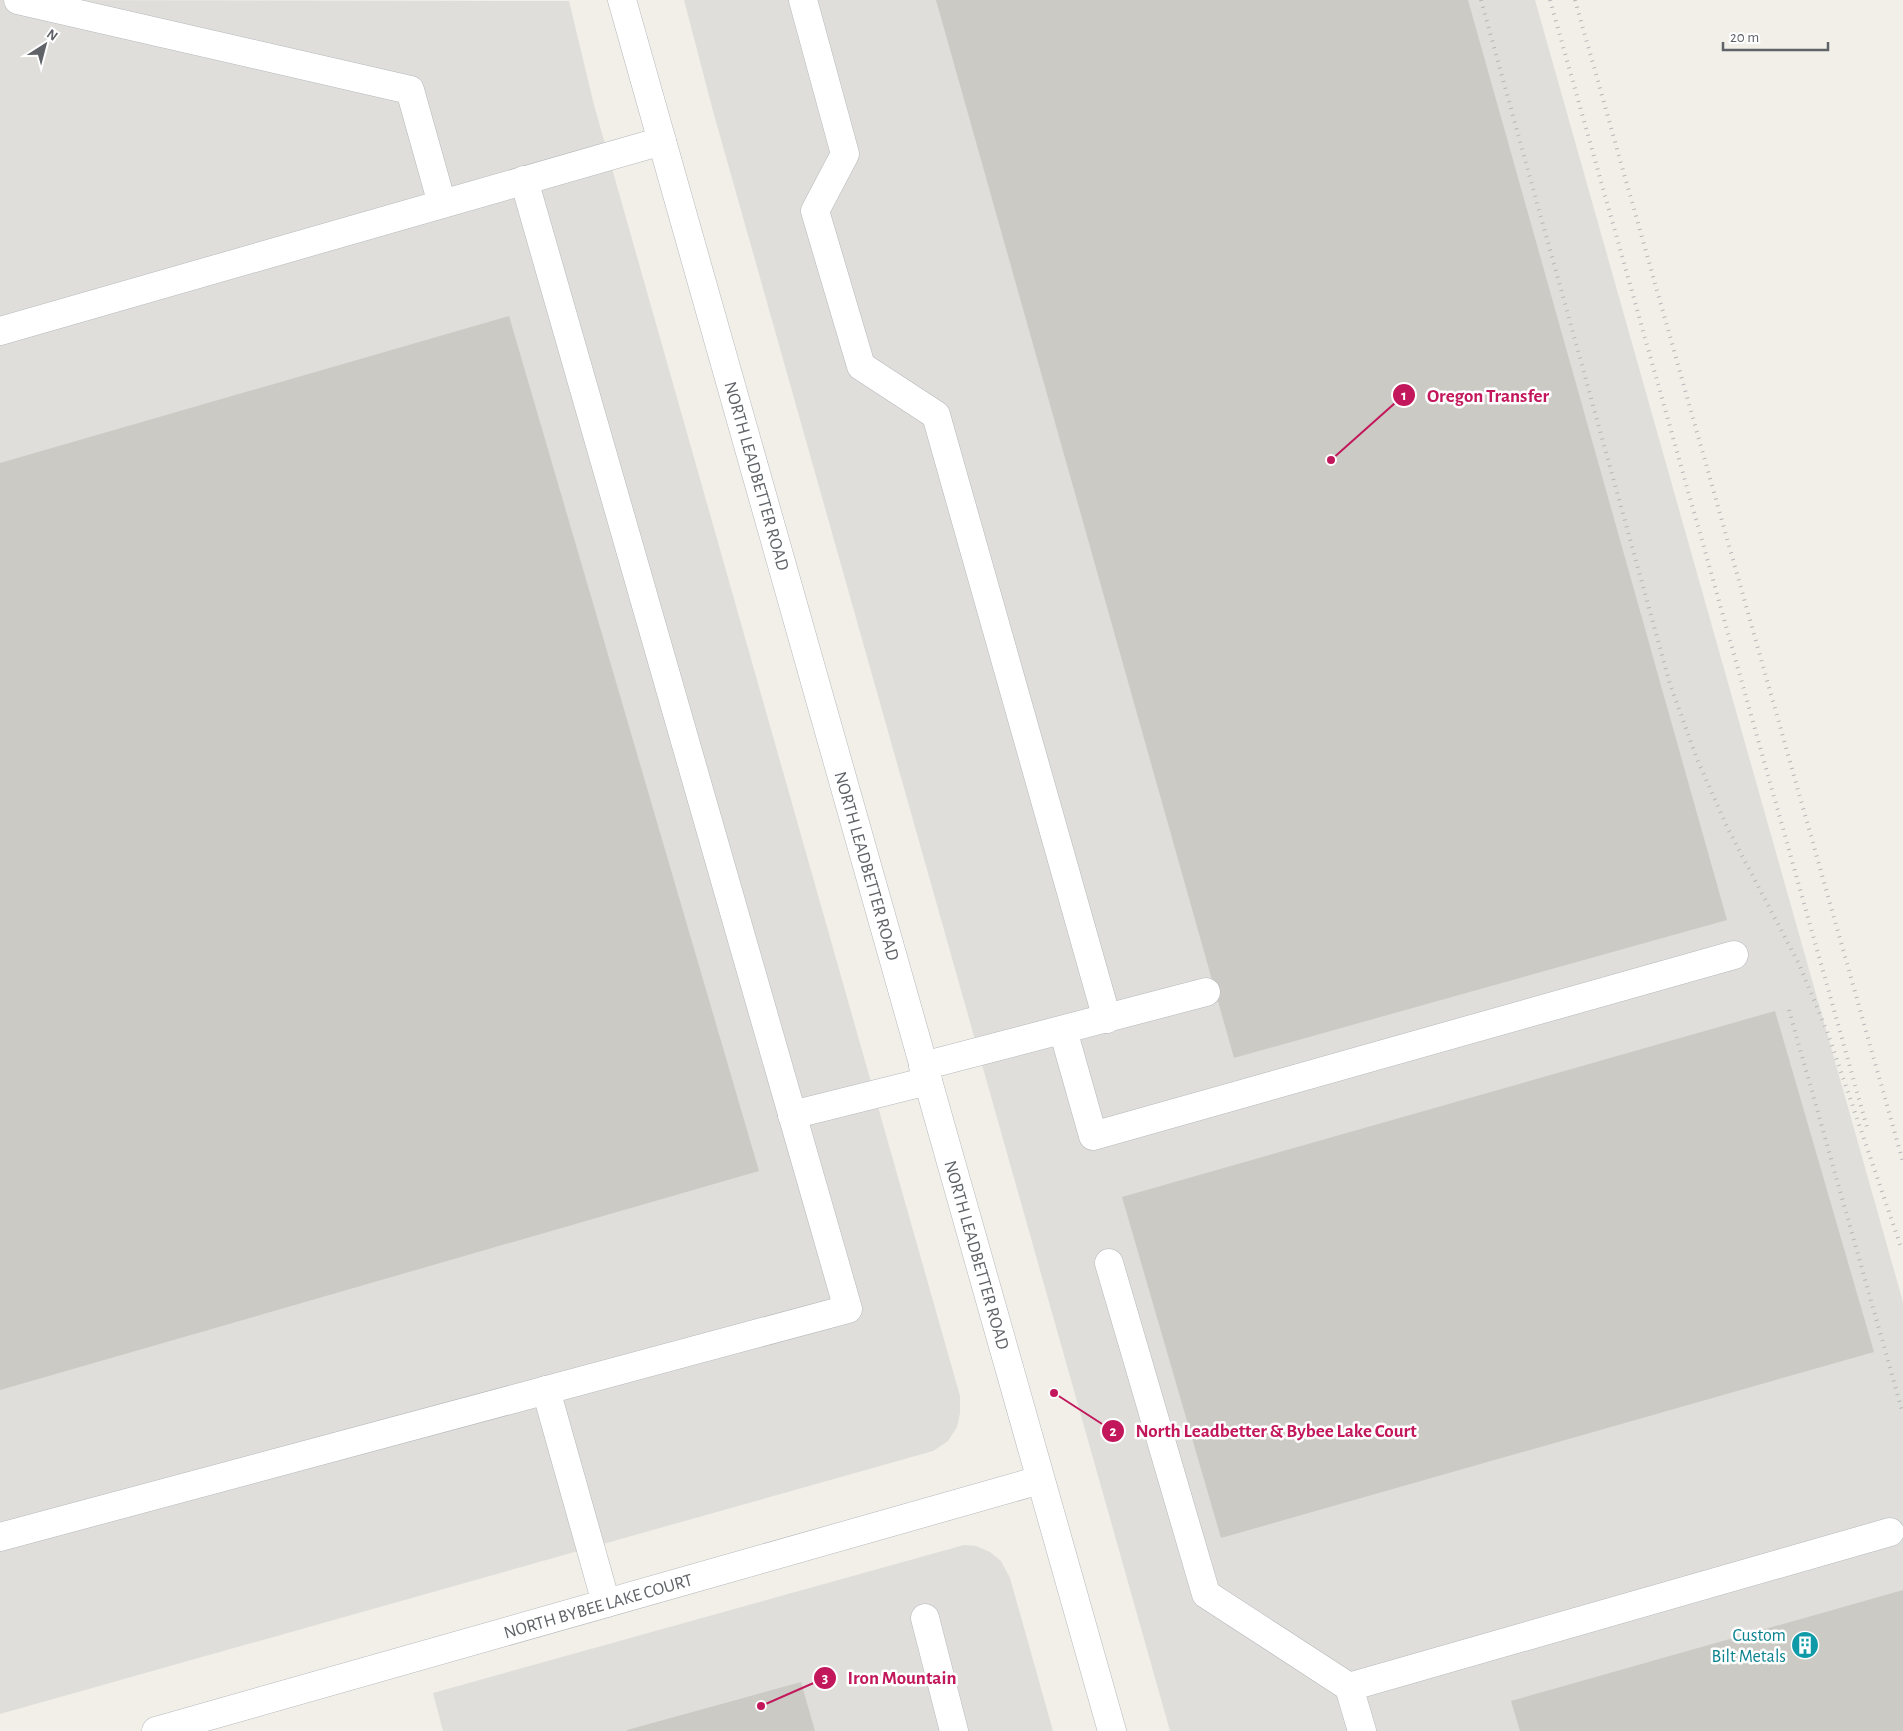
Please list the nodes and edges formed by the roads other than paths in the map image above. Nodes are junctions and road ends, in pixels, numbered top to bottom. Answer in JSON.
{"nodes":[{"id":1,"x":18,"y":0,"type":"edge"},
{"id":2,"x":622,"y":0,"type":"edge"},
{"id":3,"x":803,"y":0,"type":"edge"},
{"id":4,"x":662,"y":141,"type":"junction"},
{"id":5,"x":524,"y":180,"type":"junction"},
{"id":6,"x":442,"y":204,"type":"junction"},
{"id":7,"x":0,"y":331,"type":"edge"},
{"id":8,"x":1734,"y":955,"type":"dead end"},
{"id":9,"x":1206,"y":992,"type":"dead end"},
{"id":10,"x":1107,"y":1019,"type":"junction"},
{"id":11,"x":1063,"y":1030,"type":"junction"},
{"id":12,"x":925,"y":1073,"type":"junction"},
{"id":13,"x":792,"y":1115,"type":"junction"},
{"id":14,"x":1109,"y":1263,"type":"dead end"},
{"id":15,"x":546,"y":1390,"type":"junction"},
{"id":16,"x":1040,"y":1480,"type":"junction"},
{"id":17,"x":1890,"y":1532,"type":"dead end"},
{"id":18,"x":0,"y":1536,"type":"edge"},
{"id":19,"x":606,"y":1603,"type":"junction"},
{"id":20,"x":925,"y":1618,"type":"dead end"},
{"id":21,"x":1349,"y":1687,"type":"junction"},
{"id":22,"x":156,"y":1731,"type":"edge"},
{"id":23,"x":954,"y":1731,"type":"edge"},
{"id":24,"x":1112,"y":1731,"type":"edge"},
{"id":25,"x":1362,"y":1731,"type":"edge"}],
"edges":[{"from":1,"to":6,"type":"street"},
{"from":2,"to":4,"type":"street","name":"NORTH LEADBETTER ROAD"},
{"from":3,"to":10,"type":"street"},
{"from":4,"to":5,"type":"street"},
{"from":4,"to":12,"type":"street","name":"NORTH LEADBETTER ROAD"},
{"from":5,"to":6,"type":"street"},
{"from":5,"to":13,"type":"street"},
{"from":6,"to":7,"type":"street"},
{"from":8,"to":11,"type":"street"},
{"from":9,"to":10,"type":"street"},
{"from":10,"to":11,"type":"street"},
{"from":11,"to":12,"type":"street"},
{"from":12,"to":13,"type":"street"},
{"from":12,"to":16,"type":"street","name":"NORTH LEADBETTER ROAD"},
{"from":13,"to":15,"type":"street"},
{"from":14,"to":21,"type":"street"},
{"from":15,"to":18,"type":"street"},
{"from":15,"to":19,"type":"street"},
{"from":16,"to":19,"type":"street","name":"NORTH BYBEE LAKE COURT"},
{"from":16,"to":24,"type":"street","name":"NORTH LEADBETTER ROAD"},
{"from":17,"to":21,"type":"street"},
{"from":19,"to":22,"type":"street","name":"NORTH BYBEE LAKE COURT"},
{"from":20,"to":23,"type":"street"},
{"from":21,"to":25,"type":"street"}]}
